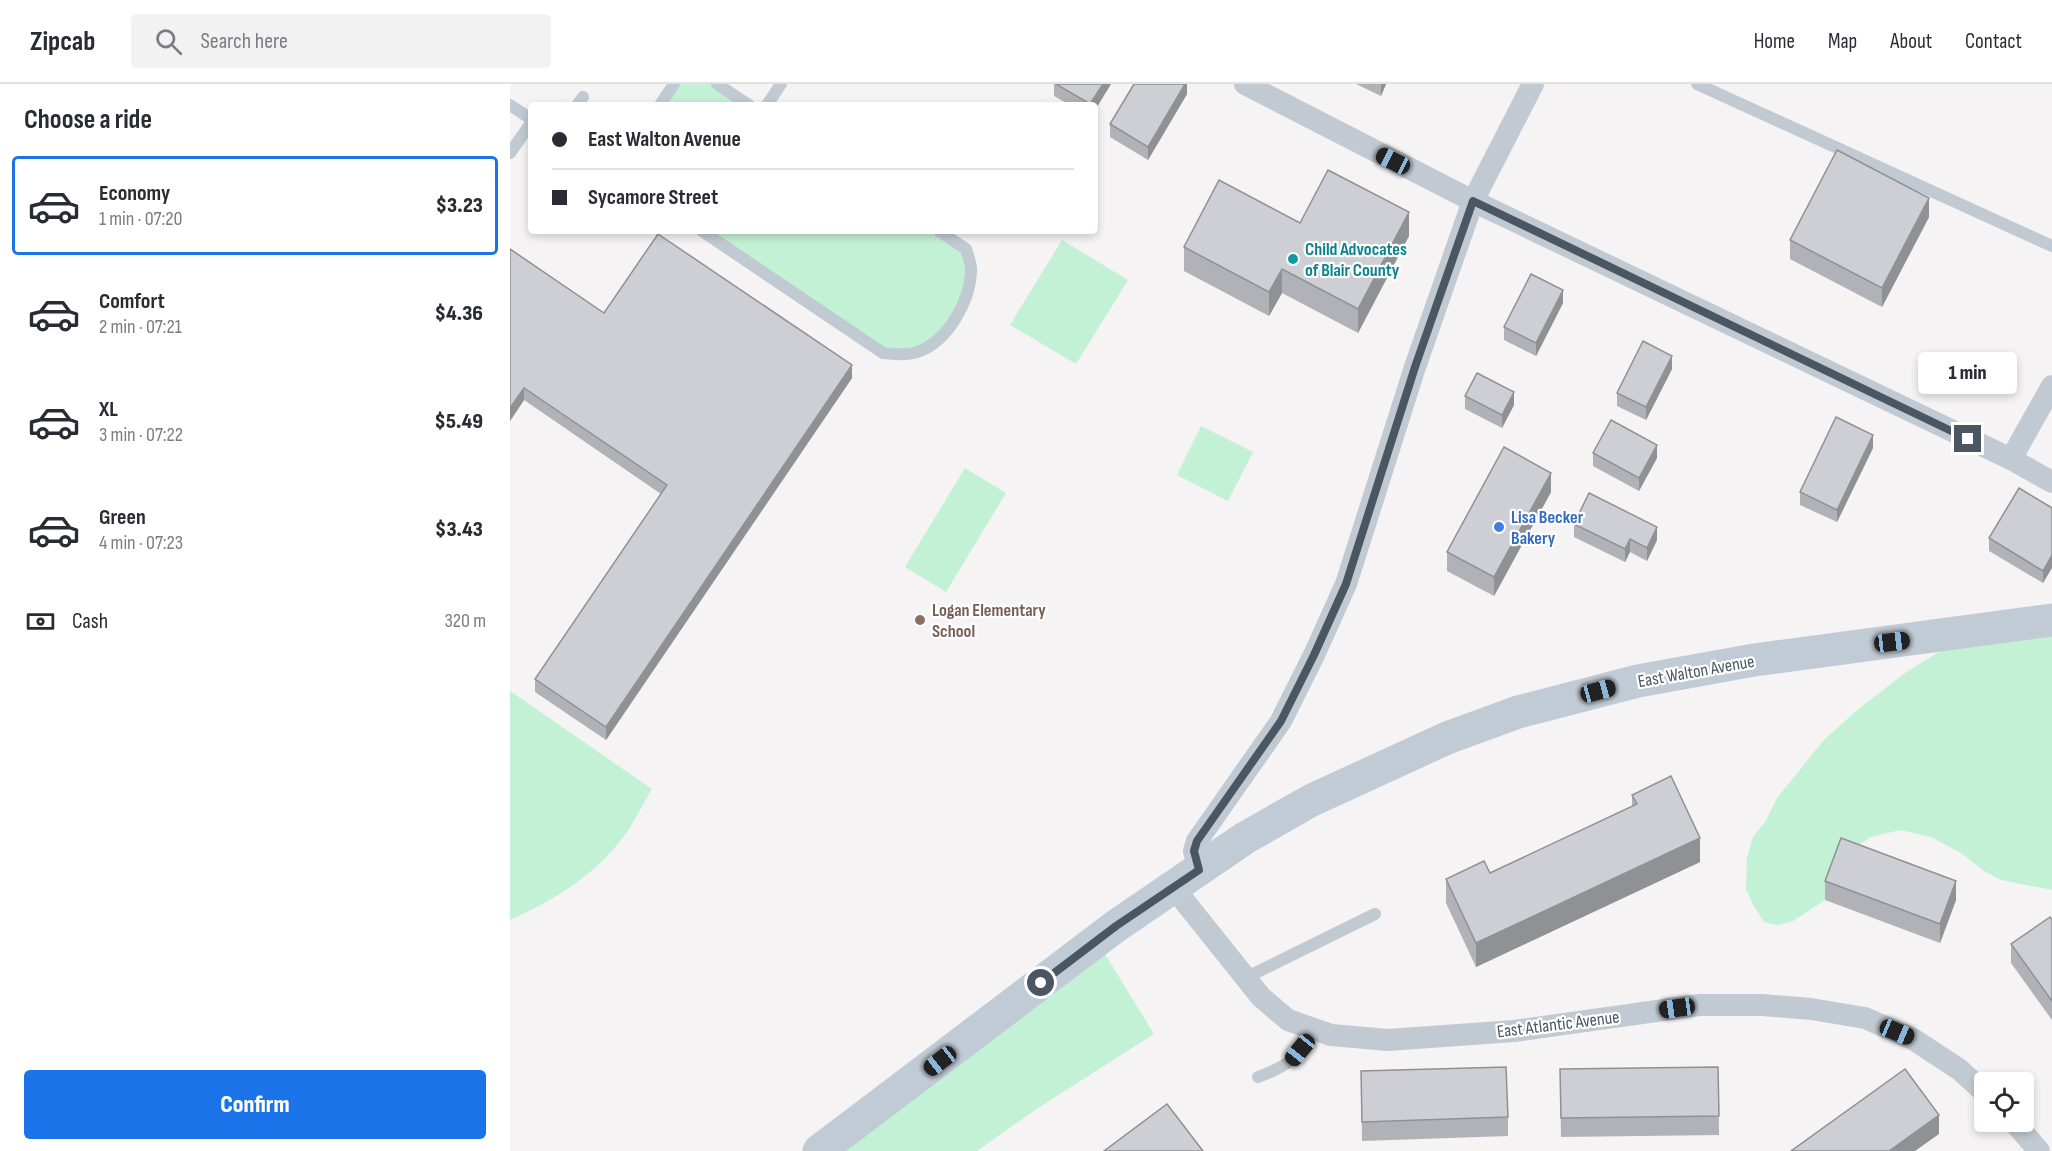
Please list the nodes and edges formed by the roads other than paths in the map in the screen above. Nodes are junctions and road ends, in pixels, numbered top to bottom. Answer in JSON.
{"nodes":[{"id":1,"x":674,"y":84,"type":"edge"},
{"id":2,"x":717,"y":84,"type":"edge"},
{"id":3,"x":781,"y":84,"type":"edge"},
{"id":4,"x":1245,"y":84,"type":"edge"},
{"id":5,"x":1533,"y":84,"type":"edge"},
{"id":6,"x":1697,"y":84,"type":"edge"},
{"id":7,"x":662,"y":102,"type":"edge"},
{"id":8,"x":744,"y":102,"type":"edge"},
{"id":9,"x":769,"y":102,"type":"edge"},
{"id":10,"x":510,"y":105,"type":"edge"},
{"id":11,"x":528,"y":119,"type":"edge"},
{"id":12,"x":528,"y":126,"type":"edge"},
{"id":13,"x":510,"y":153,"type":"edge"},
{"id":14,"x":1473,"y":201,"type":"junction"},
{"id":15,"x":706,"y":234,"type":"edge"},
{"id":16,"x":944,"y":234,"type":"edge"},
{"id":17,"x":2052,"y":246,"type":"edge"},
{"id":18,"x":2052,"y":386,"type":"edge"},
{"id":19,"x":2011,"y":459,"type":"junction"},
{"id":20,"x":2052,"y":482,"type":"edge"},
{"id":21,"x":2052,"y":620,"type":"edge"},
{"id":22,"x":1186,"y":878,"type":"junction"},
{"id":23,"x":1375,"y":914,"type":"dead end"},
{"id":24,"x":1245,"y":978,"type":"junction"},
{"id":25,"x":1309,"y":1028,"type":"junction"},
{"id":26,"x":1258,"y":1077,"type":"dead end"},
{"id":27,"x":1974,"y":1083,"type":"edge"},
{"id":28,"x":2023,"y":1132,"type":"edge"},
{"id":29,"x":819,"y":1151,"type":"edge"},
{"id":30,"x":2039,"y":1151,"type":"edge"}],
"edges":[{"from":1,"to":7,"type":"lane"},
{"from":2,"to":8,"type":"lane"},
{"from":3,"to":9,"type":"lane"},
{"from":4,"to":14,"type":"street"},
{"from":5,"to":14,"type":"street"},
{"from":6,"to":17,"type":"lane"},
{"from":10,"to":11,"type":"lane"},
{"from":12,"to":13,"type":"lane"},
{"from":14,"to":19,"type":"street"},
{"from":14,"to":22,"type":"street"},
{"from":15,"to":16,"type":"lane"},
{"from":18,"to":19,"type":"street"},
{"from":19,"to":20,"type":"street"},
{"from":21,"to":22,"type":"main road","name":"East Walton Avenue"},
{"from":22,"to":24,"type":"street","name":"East Atlantic Avenue"},
{"from":22,"to":29,"type":"main road","name":"East Walton Avenue"},
{"from":23,"to":24,"type":"lane"},
{"from":24,"to":25,"type":"street","name":"East Atlantic Avenue"},
{"from":25,"to":26,"type":"lane"},
{"from":25,"to":27,"type":"street","name":"East Atlantic Avenue"},
{"from":28,"to":30,"type":"street"}]}
